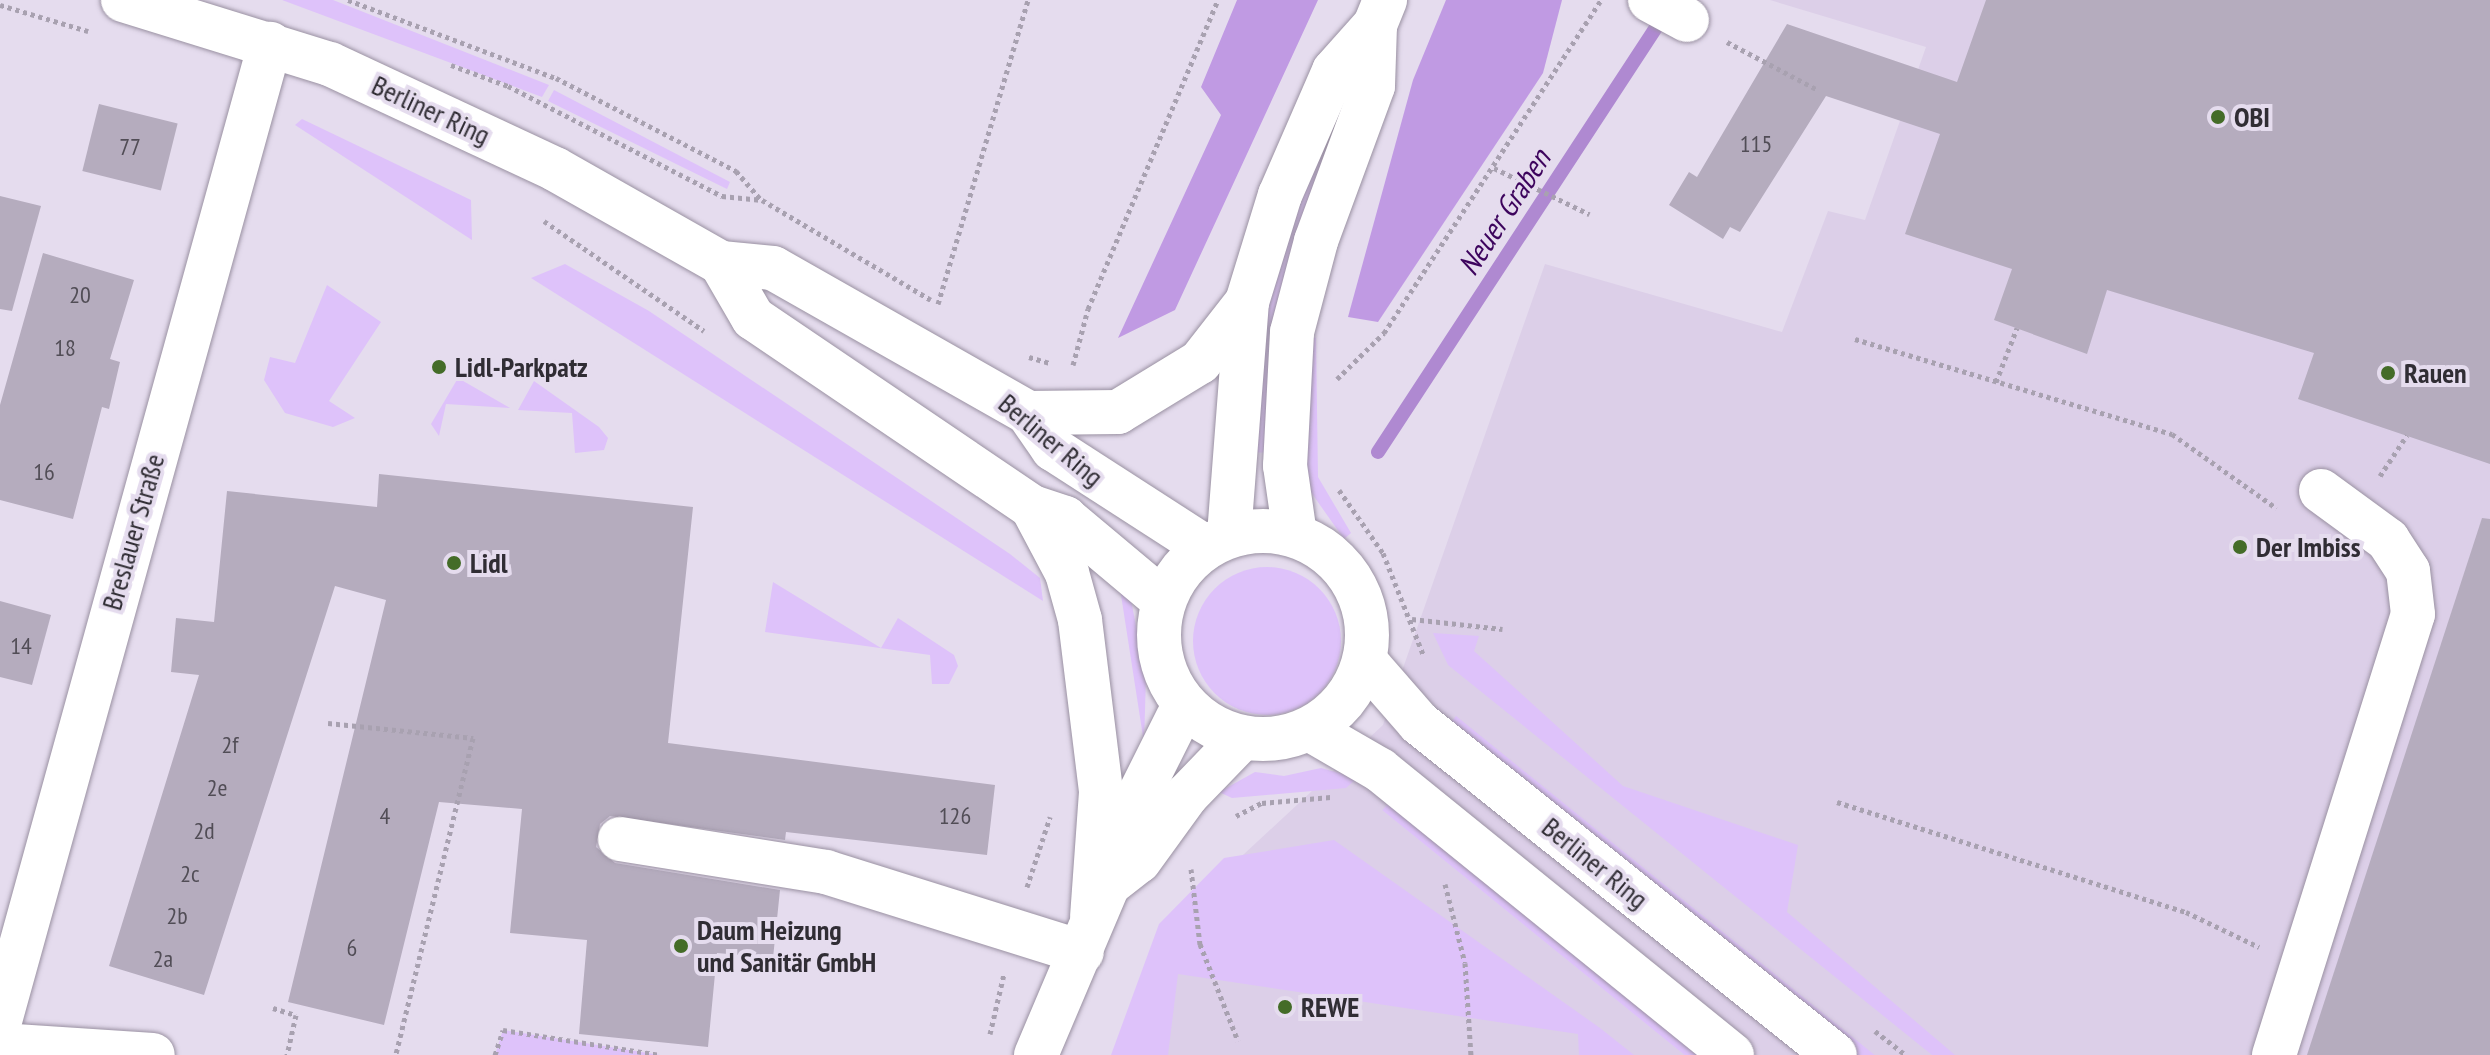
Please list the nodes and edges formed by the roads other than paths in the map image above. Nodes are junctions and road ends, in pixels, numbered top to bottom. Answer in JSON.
{"nodes":[{"id":1,"x":123,"y":0,"type":"edge"},
{"id":2,"x":1380,"y":12,"type":"edge"},
{"id":3,"x":270,"y":44,"type":"junction"},
{"id":4,"x":721,"y":263,"type":"junction"},
{"id":5,"x":1247,"y":302,"type":"junction"},
{"id":6,"x":1028,"y":413,"type":"junction"},
{"id":7,"x":2321,"y":491,"type":"dead end"},
{"id":8,"x":1032,"y":507,"type":"junction"},
{"id":9,"x":1295,"y":535,"type":"junction"},
{"id":10,"x":1217,"y":541,"type":"junction"},
{"id":11,"x":1164,"y":601,"type":"junction"},
{"id":12,"x":1365,"y":661,"type":"junction"},
{"id":13,"x":1184,"y":705,"type":"junction"},
{"id":14,"x":1311,"y":730,"type":"junction"},
{"id":15,"x":1241,"y":739,"type":"junction"},
{"id":16,"x":620,"y":839,"type":"dead end"},
{"id":17,"x":1094,"y":918,"type":"junction"},
{"id":18,"x":0,"y":1021,"type":"edge"},
{"id":19,"x":0,"y":1045,"type":"edge"},
{"id":20,"x":2274,"y":1050,"type":"edge"},
{"id":21,"x":153,"y":1055,"type":"edge"},
{"id":22,"x":1036,"y":1055,"type":"edge"},
{"id":23,"x":1732,"y":1055,"type":"edge"},
{"id":24,"x":1835,"y":1055,"type":"edge"}],
"edges":[{"from":1,"to":3,"type":"street","name":"Berliner Ring"},
{"from":2,"to":5,"type":"street"},
{"from":2,"to":9,"type":"street"},
{"from":3,"to":4,"type":"street","name":"Berliner Ring"},
{"from":3,"to":18,"type":"street","name":"Breslauer Straße"},
{"from":4,"to":6,"type":"street","name":"Berliner Ring"},
{"from":4,"to":8,"type":"street","name":"Berliner Ring"},
{"from":5,"to":6,"type":"street"},
{"from":5,"to":10,"type":"street"},
{"from":6,"to":10,"type":"street","name":"Berliner Ring"},
{"from":7,"to":20,"type":"street"},
{"from":8,"to":11,"type":"street","name":"Berliner Ring"},
{"from":8,"to":17,"type":"street"},
{"from":9,"to":10,"type":"street"},
{"from":9,"to":12,"type":"street"},
{"from":10,"to":11,"type":"street"},
{"from":11,"to":13,"type":"street"},
{"from":12,"to":14,"type":"street"},
{"from":12,"to":24,"type":"street","name":"Berliner Ring"},
{"from":13,"to":15,"type":"street"},
{"from":13,"to":17,"type":"street"},
{"from":14,"to":15,"type":"street"},
{"from":14,"to":23,"type":"street"},
{"from":15,"to":17,"type":"street"},
{"from":16,"to":17,"type":"street"},
{"from":17,"to":22,"type":"street"},
{"from":19,"to":21,"type":"street"}]}
